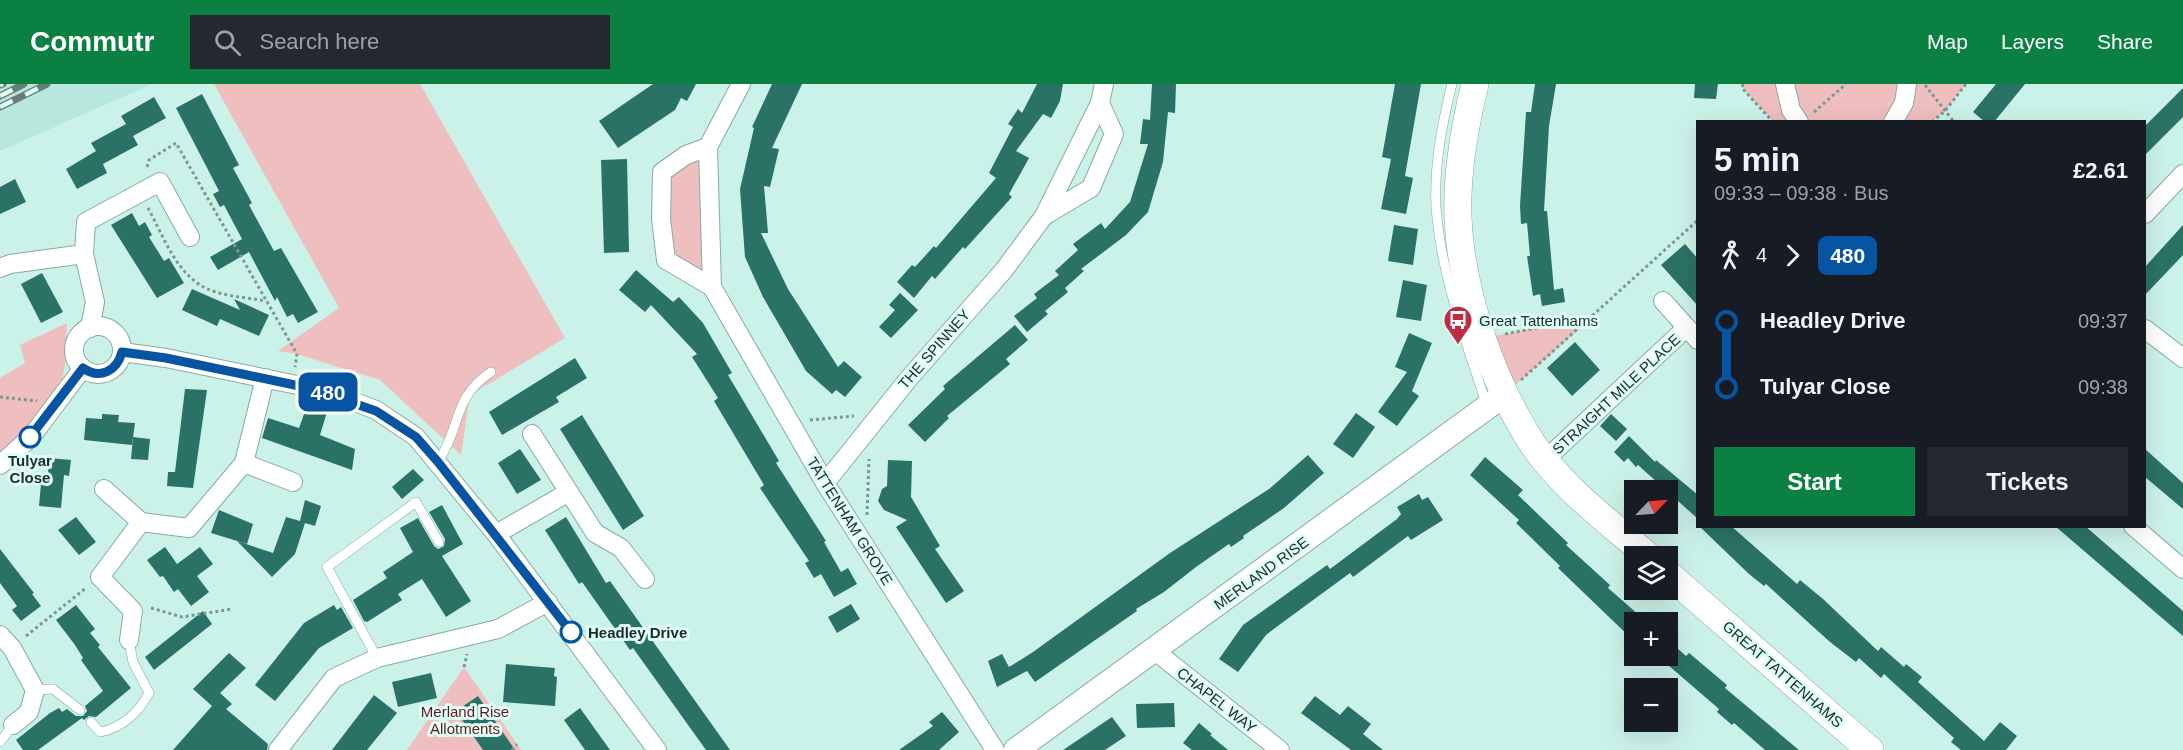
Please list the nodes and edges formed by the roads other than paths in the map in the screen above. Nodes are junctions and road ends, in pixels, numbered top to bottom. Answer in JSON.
{"nodes":[{"id":1,"x":741,"y":84,"type":"edge"},
{"id":2,"x":1104,"y":84,"type":"edge"},
{"id":3,"x":1452,"y":84,"type":"edge"},
{"id":4,"x":1475,"y":84,"type":"edge"},
{"id":5,"x":1785,"y":84,"type":"edge"},
{"id":6,"x":1907,"y":84,"type":"edge"},
{"id":7,"x":1100,"y":103,"type":"junction"},
{"id":8,"x":1805,"y":118,"type":"edge"},
{"id":9,"x":1894,"y":120,"type":"edge"},
{"id":10,"x":708,"y":147,"type":"junction"},
{"id":11,"x":2183,"y":174,"type":"edge"},
{"id":12,"x":2146,"y":213,"type":"edge"},
{"id":13,"x":1044,"y":216,"type":"junction"},
{"id":14,"x":190,"y":237,"type":"dead end"},
{"id":15,"x":84,"y":254,"type":"junction"},
{"id":16,"x":0,"y":268,"type":"edge"},
{"id":17,"x":712,"y":287,"type":"junction"},
{"id":18,"x":1663,"y":301,"type":"dead end"},
{"id":19,"x":90,"y":328,"type":"junction"},
{"id":20,"x":2146,"y":330,"type":"edge"},
{"id":21,"x":1692,"y":334,"type":"edge"},
{"id":22,"x":122,"y":352,"type":"junction"},
{"id":23,"x":2183,"y":358,"type":"edge"},
{"id":24,"x":83,"y":368,"type":"junction"},
{"id":25,"x":492,"y":372,"type":"dead end"},
{"id":26,"x":265,"y":378,"type":"junction"},
{"id":27,"x":1497,"y":401,"type":"junction"},
{"id":28,"x":532,"y":434,"type":"dead end"},
{"id":29,"x":1545,"y":460,"type":"junction"},
{"id":30,"x":438,"y":462,"type":"junction"},
{"id":31,"x":244,"y":463,"type":"junction"},
{"id":32,"x":0,"y":465,"type":"edge"},
{"id":33,"x":293,"y":482,"type":"dead end"},
{"id":34,"x":825,"y":483,"type":"junction"},
{"id":35,"x":104,"y":489,"type":"dead end"},
{"id":36,"x":569,"y":492,"type":"junction"},
{"id":37,"x":141,"y":522,"type":"junction"},
{"id":38,"x":2135,"y":528,"type":"edge"},
{"id":39,"x":496,"y":534,"type":"junction"},
{"id":40,"x":439,"y":542,"type":"dead end"},
{"id":41,"x":1636,"y":546,"type":"edge"},
{"id":42,"x":2183,"y":569,"type":"edge"},
{"id":43,"x":645,"y":579,"type":"dead end"},
{"id":44,"x":1678,"y":583,"type":"edge"},
{"id":45,"x":548,"y":602,"type":"junction"},
{"id":46,"x":129,"y":640,"type":"joint"},
{"id":47,"x":6,"y":641,"type":"edge"},
{"id":48,"x":1155,"y":651,"type":"junction"},
{"id":49,"x":377,"y":658,"type":"junction"},
{"id":50,"x":35,"y":690,"type":"junction"},
{"id":51,"x":80,"y":710,"type":"dead end"},
{"id":52,"x":91,"y":722,"type":"dead end"},
{"id":53,"x":13,"y":724,"type":"joint"},
{"id":54,"x":0,"y":742,"type":"edge"},
{"id":55,"x":278,"y":750,"type":"edge"},
{"id":56,"x":657,"y":750,"type":"edge"},
{"id":57,"x":995,"y":750,"type":"edge"},
{"id":58,"x":1016,"y":750,"type":"edge"},
{"id":59,"x":1280,"y":750,"type":"edge"},
{"id":60,"x":1870,"y":750,"type":"edge"}],
"edges":[{"from":1,"to":10,"type":"street","name":"TATTENHAM GROVE"},
{"from":2,"to":7,"type":"street","name":"THE SPINNEY"},
{"from":3,"to":27,"type":"lane"},
{"from":4,"to":27,"type":"main road"},
{"from":5,"to":8,"type":"street"},
{"from":6,"to":9,"type":"street"},
{"from":7,"to":13,"type":"street","name":"THE SPINNEY"},
{"from":7,"to":13,"type":"street","name":"THE SPINNEY"},
{"from":10,"to":17,"type":"street","name":"TATTENHAM GROVE"},
{"from":10,"to":17,"type":"street"},
{"from":11,"to":12,"type":"street"},
{"from":13,"to":34,"type":"street","name":"THE SPINNEY"},
{"from":14,"to":15,"type":"street"},
{"from":15,"to":16,"type":"street"},
{"from":15,"to":19,"type":"street"},
{"from":17,"to":34,"type":"street","name":"TATTENHAM GROVE"},
{"from":18,"to":21,"type":"street","name":"STRAIGHT MILE PLACE"},
{"from":19,"to":22,"type":"street"},
{"from":19,"to":24,"type":"street"},
{"from":20,"to":23,"type":"street"},
{"from":21,"to":29,"type":"street","name":"STRAIGHT MILE PLACE"},
{"from":22,"to":24,"type":"street"},
{"from":22,"to":26,"type":"street"},
{"from":24,"to":32,"type":"street"},
{"from":25,"to":30,"type":"lane"},
{"from":26,"to":30,"type":"street"},
{"from":26,"to":31,"type":"street"},
{"from":27,"to":29,"type":"main road"},
{"from":27,"to":48,"type":"street","name":"MERLAND RISE"},
{"from":28,"to":36,"type":"street"},
{"from":29,"to":41,"type":"main road"},
{"from":30,"to":39,"type":"street"},
{"from":31,"to":33,"type":"street"},
{"from":31,"to":37,"type":"street"},
{"from":34,"to":57,"type":"street","name":"TATTENHAM GROVE"},
{"from":35,"to":37,"type":"street"},
{"from":36,"to":39,"type":"street"},
{"from":36,"to":43,"type":"street"},
{"from":37,"to":46,"type":"street"},
{"from":38,"to":42,"type":"street"},
{"from":39,"to":45,"type":"street"},
{"from":40,"to":49,"type":"lane"},
{"from":44,"to":60,"type":"main road","name":"GREAT TATTENHAMS"},
{"from":45,"to":49,"type":"street"},
{"from":45,"to":56,"type":"street"},
{"from":46,"to":52,"type":"lane"},
{"from":47,"to":50,"type":"street"},
{"from":48,"to":58,"type":"street","name":"MERLAND RISE"},
{"from":48,"to":59,"type":"street","name":"CHAPEL WAY"},
{"from":49,"to":55,"type":"street"},
{"from":50,"to":51,"type":"lane"},
{"from":50,"to":53,"type":"street"},
{"from":53,"to":54,"type":"lane"}]}
